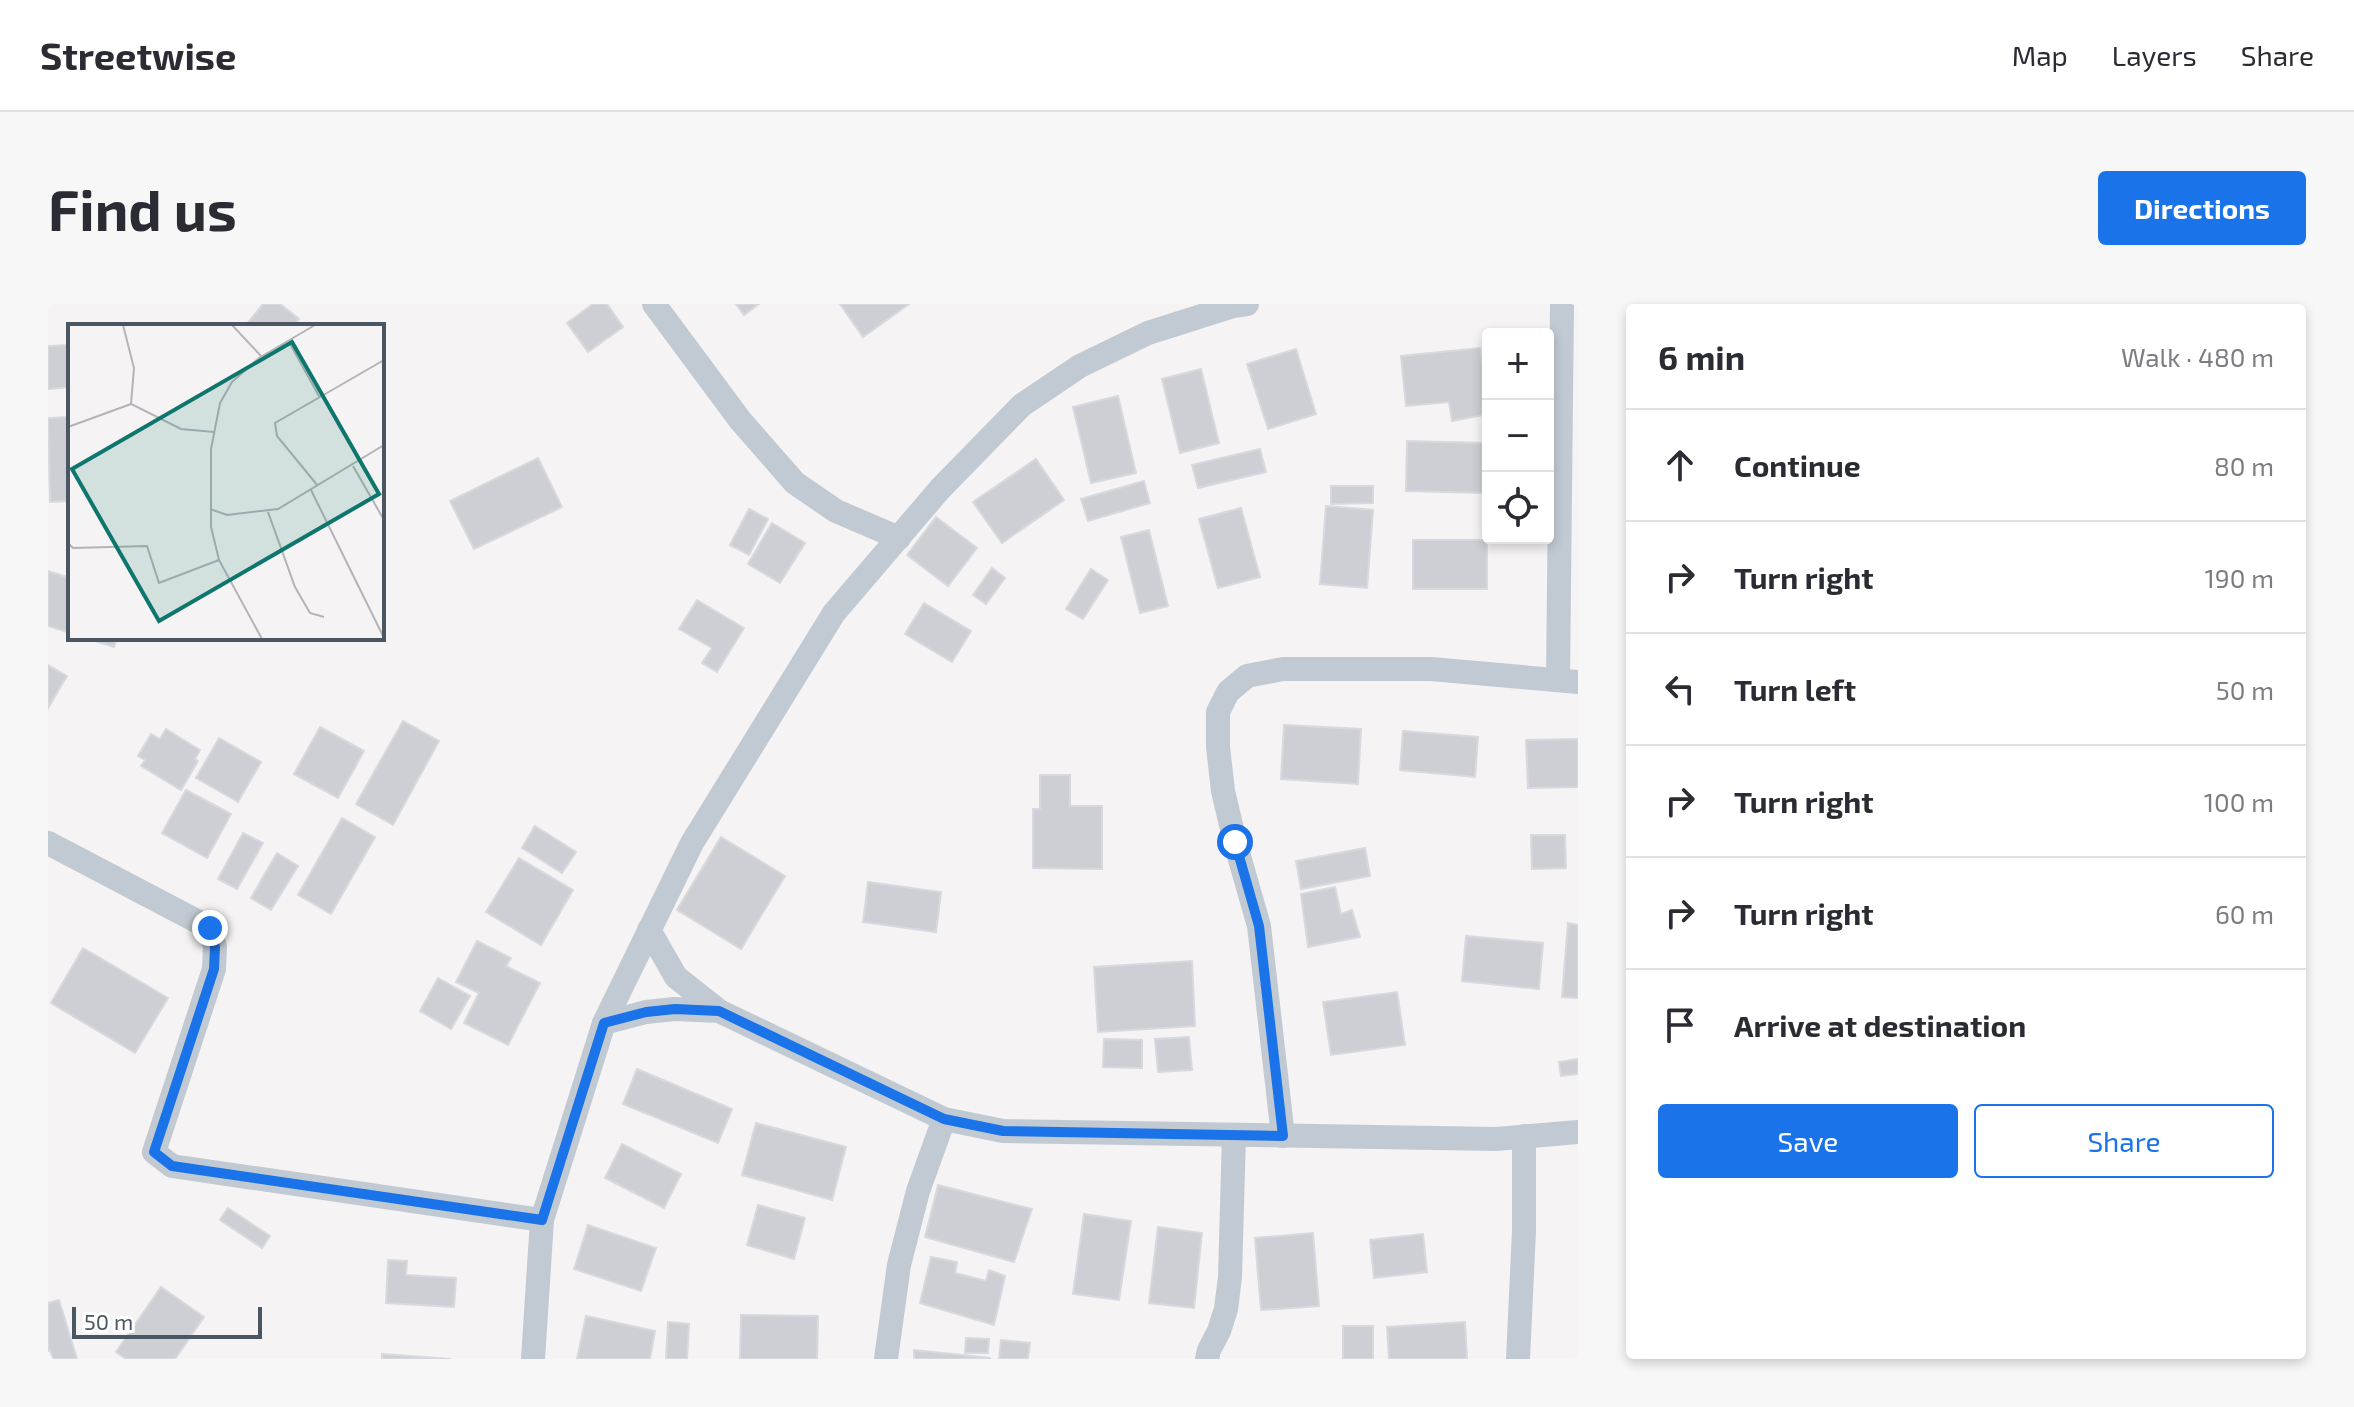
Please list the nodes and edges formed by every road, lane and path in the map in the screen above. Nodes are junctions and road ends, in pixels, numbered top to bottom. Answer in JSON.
{"nodes":[{"id":1,"x":654,"y":304,"type":"edge"},
{"id":2,"x":1247,"y":304,"type":"edge"},
{"id":3,"x":1562,"y":304,"type":"edge"},
{"id":4,"x":899,"y":538,"type":"junction"},
{"id":5,"x":1568,"y":681,"type":"edge"},
{"id":6,"x":48,"y":843,"type":"edge"},
{"id":7,"x":649,"y":930,"type":"junction"},
{"id":8,"x":719,"y":1011,"type":"junction"},
{"id":9,"x":604,"y":1023,"type":"junction"},
{"id":10,"x":944,"y":1119,"type":"junction"},
{"id":11,"x":1578,"y":1132,"type":"edge"},
{"id":12,"x":1234,"y":1135,"type":"junction"},
{"id":13,"x":1283,"y":1136,"type":"junction"},
{"id":14,"x":1524,"y":1136,"type":"junction"},
{"id":15,"x":542,"y":1220,"type":"junction"},
{"id":16,"x":533,"y":1359,"type":"edge"},
{"id":17,"x":886,"y":1359,"type":"edge"},
{"id":18,"x":1207,"y":1359,"type":"edge"},
{"id":19,"x":1518,"y":1359,"type":"edge"}],
"edges":[{"from":1,"to":4,"type":"street"},
{"from":2,"to":4,"type":"street"},
{"from":3,"to":5,"type":"street"},
{"from":4,"to":7,"type":"street"},
{"from":5,"to":13,"type":"street"},
{"from":6,"to":15,"type":"street"},
{"from":7,"to":8,"type":"street"},
{"from":7,"to":9,"type":"street"},
{"from":8,"to":9,"type":"street"},
{"from":8,"to":10,"type":"street"},
{"from":9,"to":15,"type":"street"},
{"from":10,"to":12,"type":"street"},
{"from":10,"to":17,"type":"street"},
{"from":11,"to":14,"type":"street"},
{"from":12,"to":13,"type":"street"},
{"from":12,"to":18,"type":"street"},
{"from":13,"to":14,"type":"street"},
{"from":14,"to":19,"type":"street"},
{"from":15,"to":16,"type":"street"}]}
